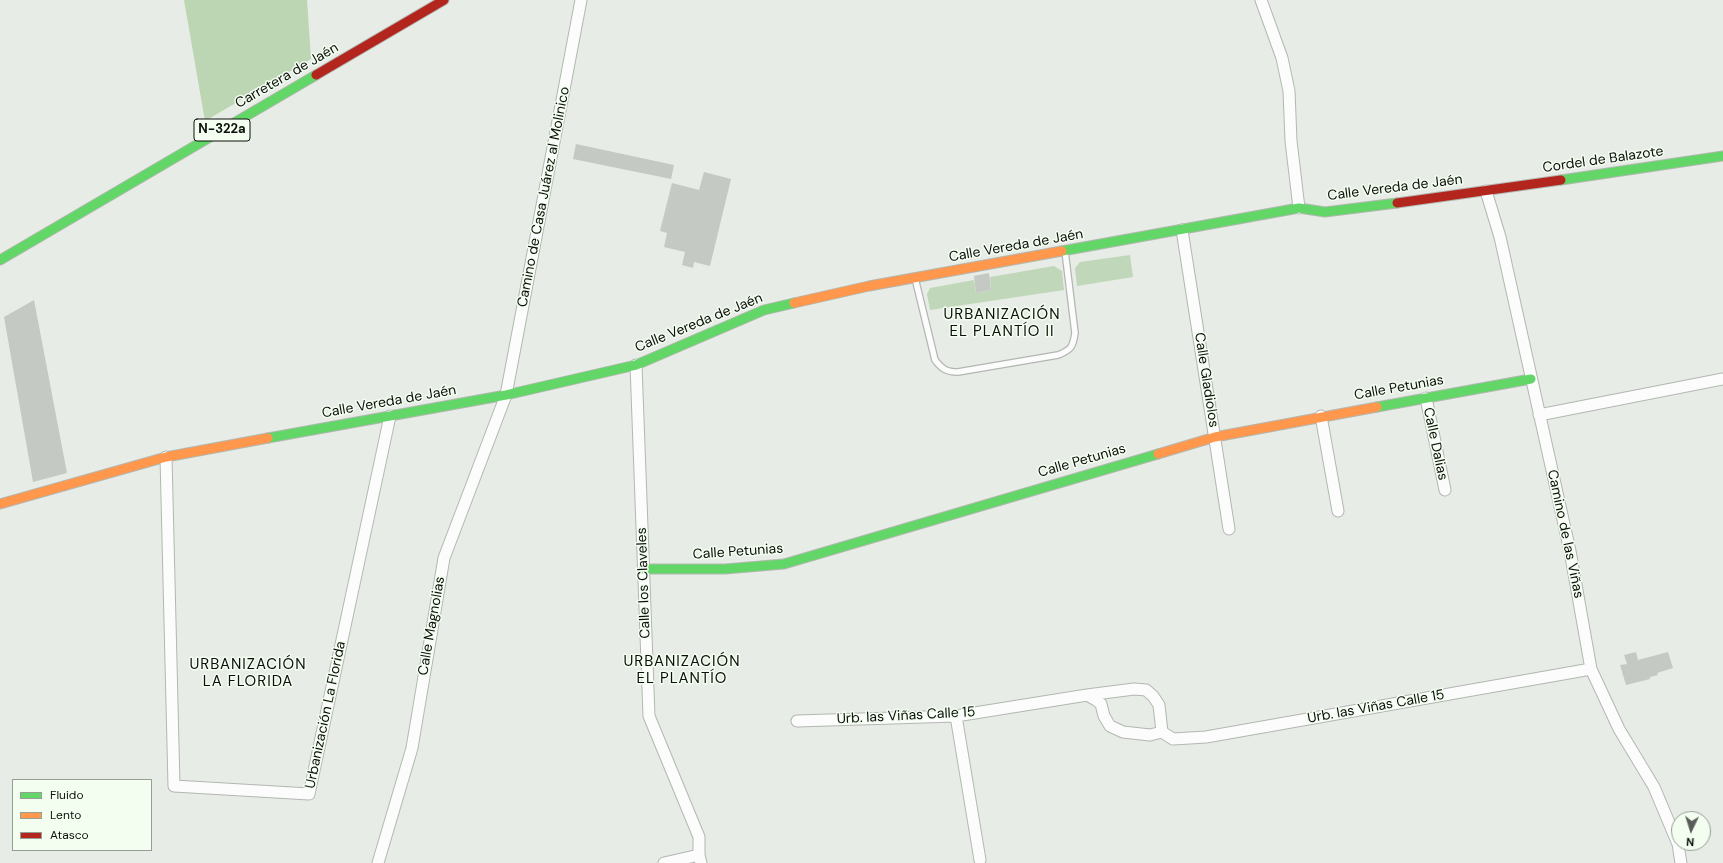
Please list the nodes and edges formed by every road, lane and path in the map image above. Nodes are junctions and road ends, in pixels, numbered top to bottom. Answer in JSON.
{"nodes":[{"id":1,"x":444,"y":0,"type":"edge"},
{"id":2,"x":581,"y":0,"type":"edge"},
{"id":3,"x":1262,"y":0,"type":"edge"},
{"id":4,"x":1723,"y":156,"type":"edge"},
{"id":5,"x":1486,"y":191,"type":"junction"},
{"id":6,"x":1299,"y":208,"type":"junction"},
{"id":7,"x":1182,"y":230,"type":"junction"},
{"id":8,"x":1065,"y":251,"type":"junction"},
{"id":9,"x":0,"y":257,"type":"edge"},
{"id":10,"x":915,"y":278,"type":"junction"},
{"id":11,"x":636,"y":365,"type":"junction"},
{"id":12,"x":1531,"y":379,"type":"junction"},
{"id":13,"x":1723,"y":379,"type":"edge"},
{"id":14,"x":506,"y":395,"type":"junction"},
{"id":15,"x":1426,"y":398,"type":"junction"},
{"id":16,"x":390,"y":416,"type":"junction"},
{"id":17,"x":1321,"y":416,"type":"junction"},
{"id":18,"x":1539,"y":416,"type":"junction"},
{"id":19,"x":1215,"y":437,"type":"junction"},
{"id":20,"x":166,"y":457,"type":"junction"},
{"id":21,"x":1445,"y":490,"type":"dead end"},
{"id":22,"x":0,"y":504,"type":"edge"},
{"id":23,"x":1338,"y":511,"type":"dead end"},
{"id":24,"x":1229,"y":529,"type":"dead end"},
{"id":25,"x":643,"y":569,"type":"junction"},
{"id":26,"x":1592,"y":669,"type":"junction"},
{"id":27,"x":1087,"y":695,"type":"junction"},
{"id":28,"x":956,"y":716,"type":"junction"},
{"id":29,"x":797,"y":721,"type":"dead end"},
{"id":30,"x":1162,"y":732,"type":"junction"},
{"id":31,"x":700,"y":859,"type":"edge"},
{"id":32,"x":980,"y":860,"type":"dead end"},
{"id":33,"x":378,"y":863,"type":"edge"},
{"id":34,"x":664,"y":863,"type":"edge"},
{"id":35,"x":1681,"y":863,"type":"edge"}],
"edges":[{"from":1,"to":9,"type":"main road","name":"Carretera de Jaén","number":"N-322a"},
{"from":2,"to":14,"type":"street","name":"Camino de Casa Juárez al Molinico"},
{"from":3,"to":6,"type":"street"},
{"from":4,"to":5,"type":"main road","name":"Cordel de Balazote"},
{"from":5,"to":6,"type":"main road","name":"Calle Vereda de Jaén"},
{"from":5,"to":12,"type":"street","name":"Camino de las Viñas"},
{"from":6,"to":7,"type":"main road","name":"Calle Vereda de Jaén"},
{"from":7,"to":8,"type":"main road","name":"Calle Vereda de Jaén"},
{"from":7,"to":19,"type":"street","name":"Calle Gladiolos"},
{"from":8,"to":10,"type":"main road","name":"Calle Vereda de Jaén"},
{"from":8,"to":10,"type":"lane"},
{"from":10,"to":11,"type":"main road","name":"Calle Vereda de Jaén"},
{"from":11,"to":14,"type":"main road","name":"Calle Vereda de Jaén"},
{"from":11,"to":25,"type":"street","name":"Calle los Claveles"},
{"from":12,"to":15,"type":"main road","name":"Calle Petunias"},
{"from":12,"to":18,"type":"street","name":"Camino de las Viñas"},
{"from":13,"to":18,"type":"street"},
{"from":14,"to":16,"type":"main road","name":"Calle Vereda de Jaén"},
{"from":14,"to":33,"type":"street","name":"Calle Magnolias"},
{"from":15,"to":17,"type":"main road","name":"Calle Petunias"},
{"from":15,"to":21,"type":"street","name":"Calle Dalias"},
{"from":16,"to":20,"type":"main road","name":"Calle Vereda de Jaén"},
{"from":16,"to":20,"type":"street","name":"Urbanización La Florida"},
{"from":17,"to":19,"type":"main road","name":"Calle Petunias"},
{"from":17,"to":23,"type":"street"},
{"from":18,"to":26,"type":"street","name":"Camino de las Viñas"},
{"from":19,"to":24,"type":"street","name":"Calle Gladiolos"},
{"from":19,"to":25,"type":"main road","name":"Calle Petunias"},
{"from":20,"to":22,"type":"main road","name":"Calle Vereda de Jaén"},
{"from":25,"to":31,"type":"street","name":"Calle los Claveles"},
{"from":26,"to":30,"type":"street","name":"Urb. las Viñas Calle 15"},
{"from":26,"to":35,"type":"street","name":"Camino de las Viñas"},
{"from":27,"to":28,"type":"street","name":"Urb. las Viñas Calle 15"},
{"from":27,"to":30,"type":"street","name":"Urb. las Viñas Calle 15"},
{"from":27,"to":30,"type":"street","name":"Urb. las Viñas Calle 15"},
{"from":28,"to":29,"type":"street","name":"Urb. las Viñas Calle 15"},
{"from":28,"to":32,"type":"street"},
{"from":31,"to":34,"type":"street"}]}
